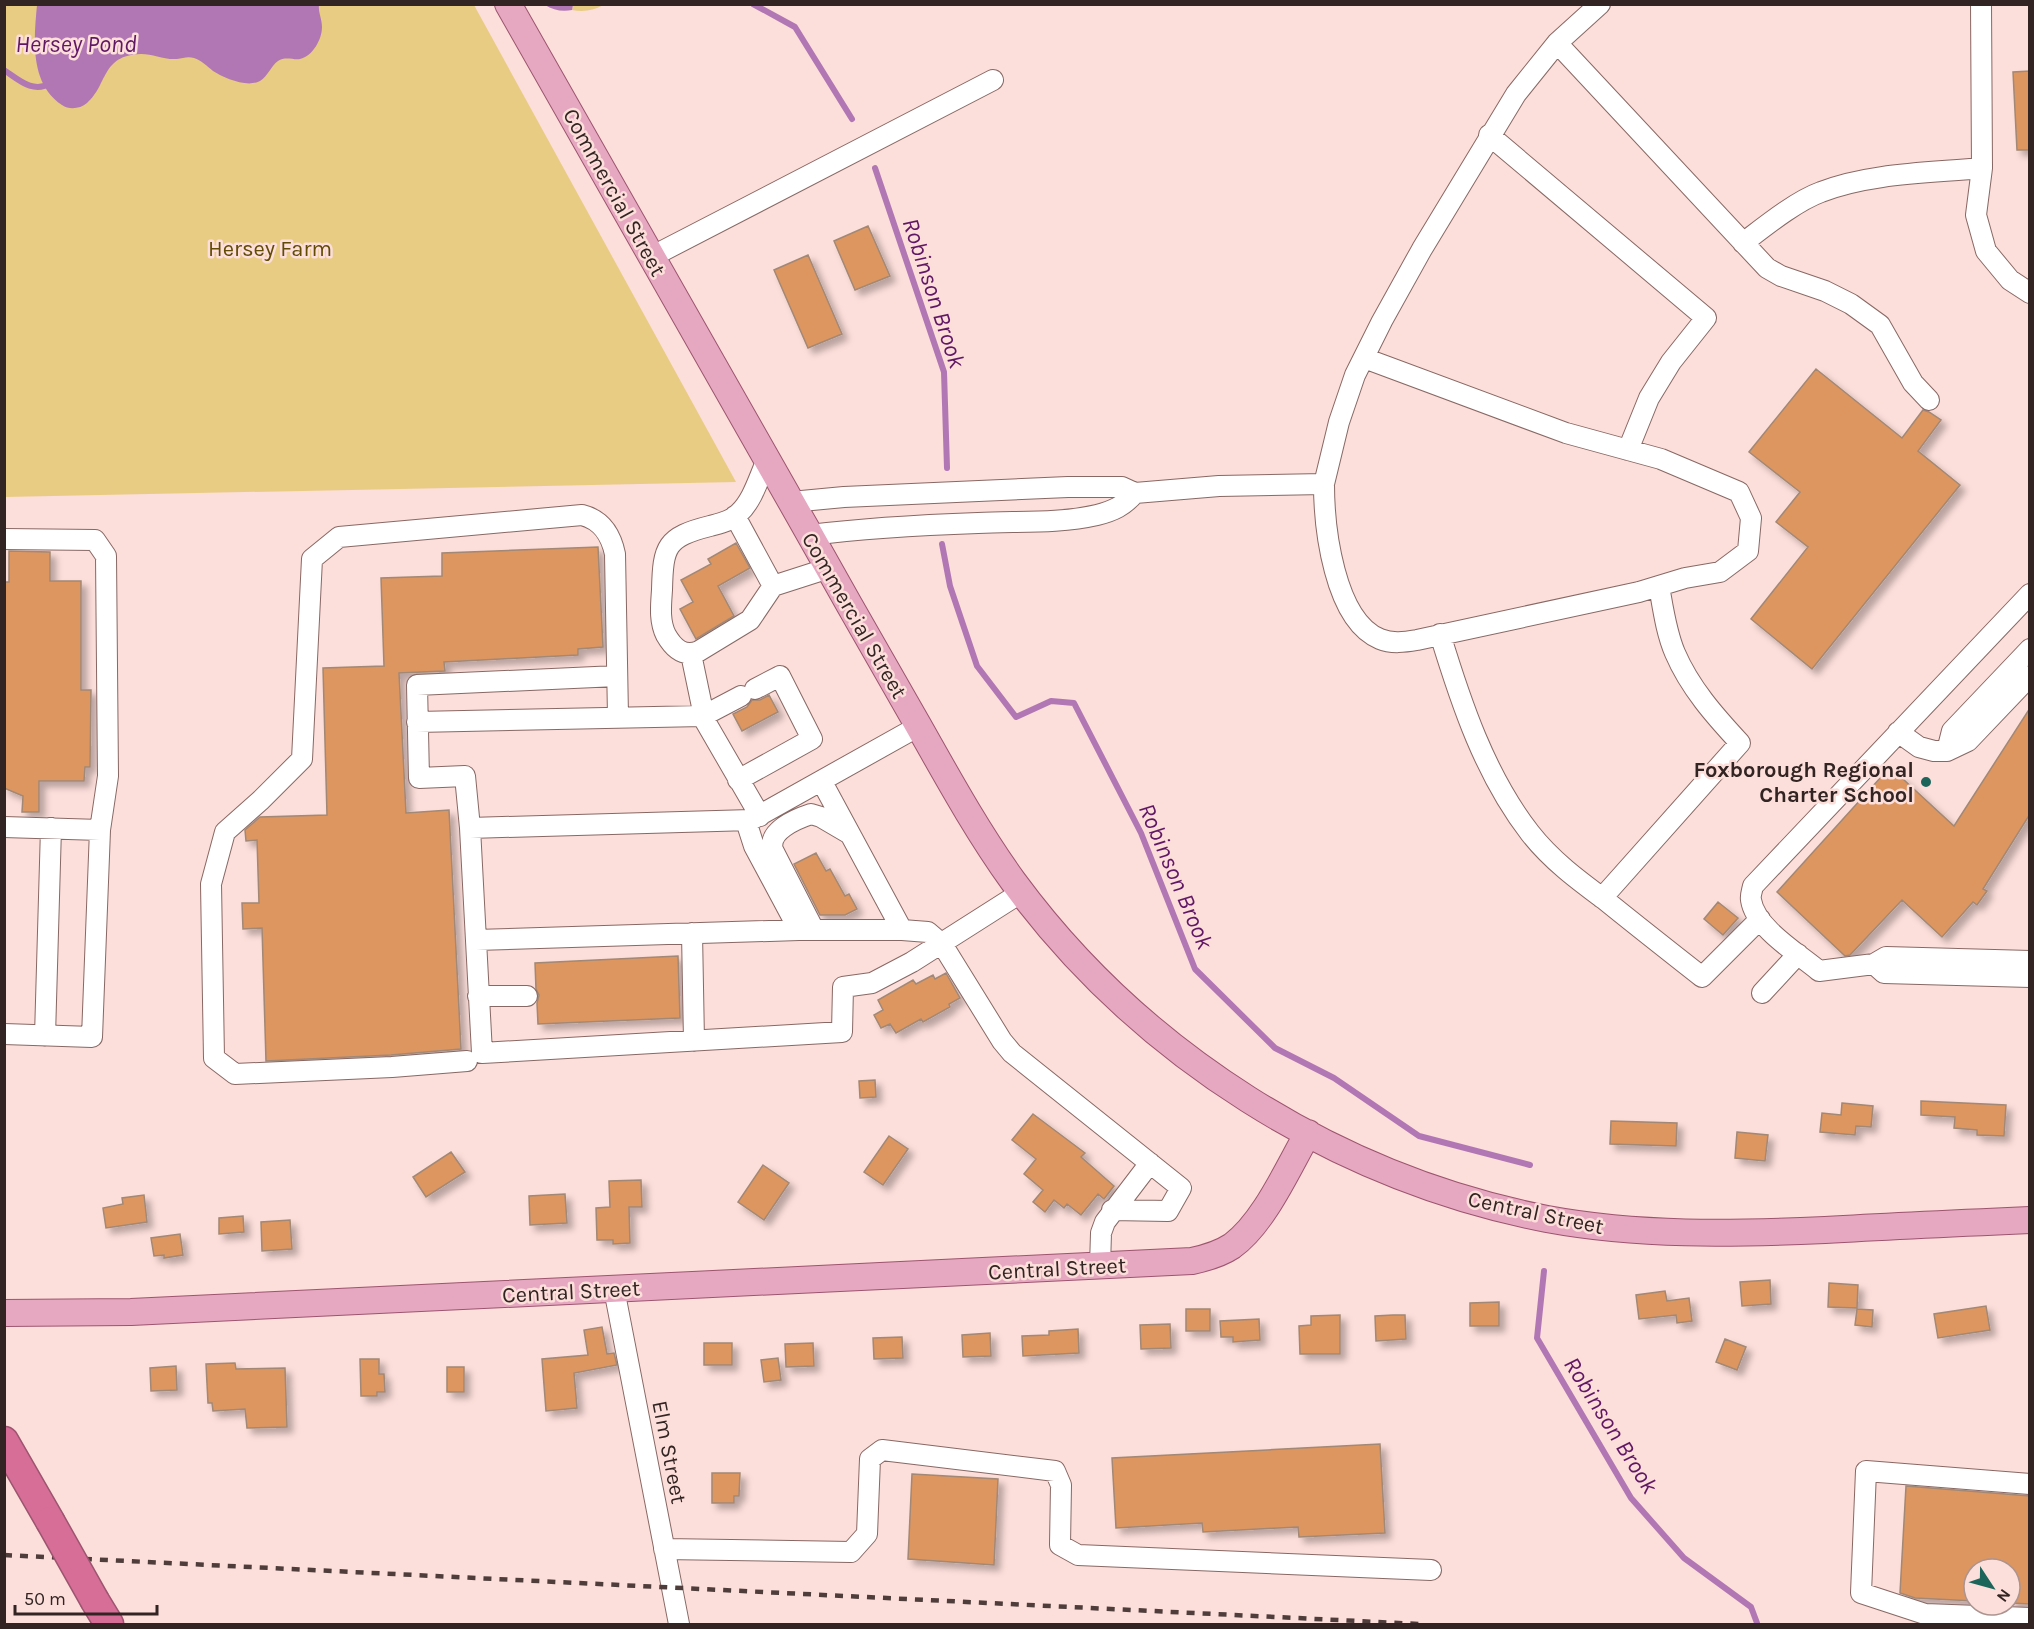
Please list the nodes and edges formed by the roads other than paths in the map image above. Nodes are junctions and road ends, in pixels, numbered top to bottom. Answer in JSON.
{"nodes":[{"id":1,"x":508,"y":4,"type":"edge"},
{"id":2,"x":1600,"y":4,"type":"edge"},
{"id":3,"x":1981,"y":4,"type":"edge"},
{"id":4,"x":1557,"y":43,"type":"junction"},
{"id":5,"x":993,"y":80,"type":"dead end"},
{"id":6,"x":1489,"y":135,"type":"junction"},
{"id":7,"x":1982,"y":168,"type":"junction"},
{"id":8,"x":1743,"y":243,"type":"junction"},
{"id":9,"x":651,"y":257,"type":"junction"},
{"id":10,"x":2030,"y":294,"type":"edge"},
{"id":11,"x":1364,"y":358,"type":"junction"},
{"id":12,"x":1929,"y":400,"type":"dead end"},
{"id":13,"x":1628,"y":450,"type":"junction"},
{"id":14,"x":767,"y":460,"type":"junction"},
{"id":15,"x":1324,"y":484,"type":"junction"},
{"id":16,"x":1029,"y":489,"type":"junction"},
{"id":17,"x":1136,"y":493,"type":"junction"},
{"id":18,"x":791,"y":502,"type":"junction"},
{"id":19,"x":735,"y":516,"type":"junction"},
{"id":20,"x":1030,"y":521,"type":"junction"},
{"id":21,"x":810,"y":535,"type":"junction"},
{"id":22,"x":4,"y":539,"type":"edge"},
{"id":23,"x":829,"y":568,"type":"junction"},
{"id":24,"x":773,"y":586,"type":"junction"},
{"id":25,"x":1659,"y":586,"type":"junction"},
{"id":26,"x":2030,"y":594,"type":"edge"},
{"id":27,"x":1440,"y":634,"type":"junction"},
{"id":28,"x":2030,"y":649,"type":"edge"},
{"id":29,"x":691,"y":654,"type":"junction"},
{"id":30,"x":617,"y":676,"type":"junction"},
{"id":31,"x":2030,"y":676,"type":"edge"},
{"id":32,"x":618,"y":716,"type":"junction"},
{"id":33,"x":703,"y":716,"type":"junction"},
{"id":34,"x":417,"y":722,"type":"junction"},
{"id":35,"x":919,"y":726,"type":"junction"},
{"id":36,"x":1898,"y":732,"type":"junction"},
{"id":37,"x":1947,"y":751,"type":"junction"},
{"id":38,"x":738,"y":780,"type":"junction"},
{"id":39,"x":822,"y":782,"type":"junction"},
{"id":40,"x":753,"y":819,"type":"junction"},
{"id":41,"x":4,"y":827,"type":"edge"},
{"id":42,"x":51,"y":828,"type":"junction"},
{"id":43,"x":470,"y":828,"type":"junction"},
{"id":44,"x":100,"y":830,"type":"junction"},
{"id":45,"x":850,"y":834,"type":"junction"},
{"id":46,"x":1022,"y":892,"type":"junction"},
{"id":47,"x":1602,"y":898,"type":"junction"},
{"id":48,"x":1760,"y":919,"type":"junction"},
{"id":49,"x":806,"y":930,"type":"junction"},
{"id":50,"x":902,"y":930,"type":"junction"},
{"id":51,"x":692,"y":933,"type":"junction"},
{"id":52,"x":476,"y":940,"type":"junction"},
{"id":53,"x":942,"y":944,"type":"junction"},
{"id":54,"x":1798,"y":954,"type":"junction"},
{"id":55,"x":2030,"y":960,"type":"edge"},
{"id":56,"x":1874,"y":964,"type":"junction"},
{"id":57,"x":2030,"y":977,"type":"edge"},
{"id":58,"x":1762,"y":993,"type":"dead end"},
{"id":59,"x":478,"y":996,"type":"junction"},
{"id":60,"x":527,"y":996,"type":"dead end"},
{"id":61,"x":4,"y":1034,"type":"edge"},
{"id":62,"x":45,"y":1036,"type":"junction"},
{"id":63,"x":694,"y":1041,"type":"junction"},
{"id":64,"x":467,"y":1061,"type":"dead end"},
{"id":65,"x":1308,"y":1134,"type":"junction"},
{"id":66,"x":1150,"y":1163,"type":"junction"},
{"id":67,"x":1112,"y":1210,"type":"junction"},
{"id":68,"x":2030,"y":1220,"type":"edge"},
{"id":69,"x":1100,"y":1266,"type":"junction"},
{"id":70,"x":614,"y":1289,"type":"junction"},
{"id":71,"x":4,"y":1313,"type":"edge"},
{"id":72,"x":4,"y":1441,"type":"edge"},
{"id":73,"x":2030,"y":1484,"type":"edge"},
{"id":74,"x":664,"y":1549,"type":"junction"},
{"id":75,"x":1431,"y":1570,"type":"dead end"},
{"id":76,"x":102,"y":1613,"type":"edge"},
{"id":77,"x":2030,"y":1618,"type":"edge"},
{"id":78,"x":679,"y":1624,"type":"edge"}],
"edges":[{"from":1,"to":9,"type":"main road","name":"Commercial Street"},
{"from":2,"to":4,"type":"street"},
{"from":3,"to":7,"type":"street"},
{"from":4,"to":6,"type":"street"},
{"from":4,"to":8,"type":"street"},
{"from":5,"to":9,"type":"street"},
{"from":6,"to":11,"type":"street"},
{"from":6,"to":13,"type":"street"},
{"from":7,"to":8,"type":"street"},
{"from":7,"to":10,"type":"street"},
{"from":8,"to":12,"type":"street"},
{"from":9,"to":14,"type":"main road","name":"Commercial Street"},
{"from":11,"to":13,"type":"street"},
{"from":11,"to":15,"type":"street"},
{"from":13,"to":25,"type":"street"},
{"from":14,"to":18,"type":"main road","name":"Commercial Street"},
{"from":14,"to":19,"type":"street"},
{"from":15,"to":17,"type":"street"},
{"from":15,"to":27,"type":"street"},
{"from":16,"to":17,"type":"street"},
{"from":16,"to":18,"type":"street"},
{"from":16,"to":20,"type":"street"},
{"from":17,"to":20,"type":"street"},
{"from":18,"to":21,"type":"main road","name":"Commercial Street"},
{"from":19,"to":24,"type":"street"},
{"from":19,"to":29,"type":"street"},
{"from":20,"to":21,"type":"street"},
{"from":21,"to":23,"type":"main road","name":"Commercial Street"},
{"from":22,"to":44,"type":"street"},
{"from":23,"to":24,"type":"street"},
{"from":23,"to":35,"type":"main road","name":"Commercial Street"},
{"from":24,"to":29,"type":"street"},
{"from":25,"to":27,"type":"street"},
{"from":25,"to":47,"type":"street"},
{"from":26,"to":36,"type":"street"},
{"from":27,"to":47,"type":"street"},
{"from":28,"to":37,"type":"street"},
{"from":29,"to":33,"type":"street"},
{"from":30,"to":32,"type":"street"},
{"from":30,"to":34,"type":"street"},
{"from":30,"to":64,"type":"street"},
{"from":31,"to":37,"type":"street"},
{"from":32,"to":33,"type":"street"},
{"from":32,"to":34,"type":"street"},
{"from":33,"to":38,"type":"street"},
{"from":33,"to":38,"type":"street"},
{"from":34,"to":43,"type":"street"},
{"from":35,"to":39,"type":"street"},
{"from":35,"to":46,"type":"main road","name":"Commercial Street"},
{"from":36,"to":37,"type":"street"},
{"from":36,"to":48,"type":"street"},
{"from":38,"to":40,"type":"street"},
{"from":39,"to":40,"type":"street"},
{"from":39,"to":45,"type":"street"},
{"from":40,"to":43,"type":"street"},
{"from":40,"to":49,"type":"street"},
{"from":41,"to":42,"type":"street"},
{"from":42,"to":44,"type":"street"},
{"from":42,"to":62,"type":"street"},
{"from":43,"to":52,"type":"street"},
{"from":44,"to":62,"type":"street"},
{"from":45,"to":49,"type":"street"},
{"from":45,"to":50,"type":"street"},
{"from":46,"to":53,"type":"street"},
{"from":46,"to":65,"type":"main road","name":"Commercial Street"},
{"from":47,"to":48,"type":"street"},
{"from":48,"to":54,"type":"street"},
{"from":49,"to":50,"type":"street"},
{"from":49,"to":51,"type":"street"},
{"from":50,"to":53,"type":"street"},
{"from":51,"to":52,"type":"street"},
{"from":51,"to":63,"type":"street"},
{"from":52,"to":59,"type":"street"},
{"from":53,"to":63,"type":"street"},
{"from":53,"to":66,"type":"street"},
{"from":54,"to":56,"type":"street"},
{"from":54,"to":58,"type":"street"},
{"from":55,"to":56,"type":"street"},
{"from":56,"to":57,"type":"street"},
{"from":59,"to":60,"type":"street"},
{"from":59,"to":63,"type":"street"},
{"from":61,"to":62,"type":"street"},
{"from":65,"to":68,"type":"main road","name":"Central Street"},
{"from":65,"to":69,"type":"main road","name":"Central Street"},
{"from":66,"to":67,"type":"street"},
{"from":66,"to":67,"type":"street"},
{"from":67,"to":69,"type":"street"},
{"from":69,"to":70,"type":"main road","name":"Central Street"},
{"from":70,"to":71,"type":"main road","name":"Central Street"},
{"from":70,"to":74,"type":"street","name":"Elm Street"},
{"from":72,"to":76,"type":"highway","bridge":true},
{"from":73,"to":77,"type":"street"},
{"from":74,"to":75,"type":"street"},
{"from":74,"to":78,"type":"street","name":"Elm Street"}]}
